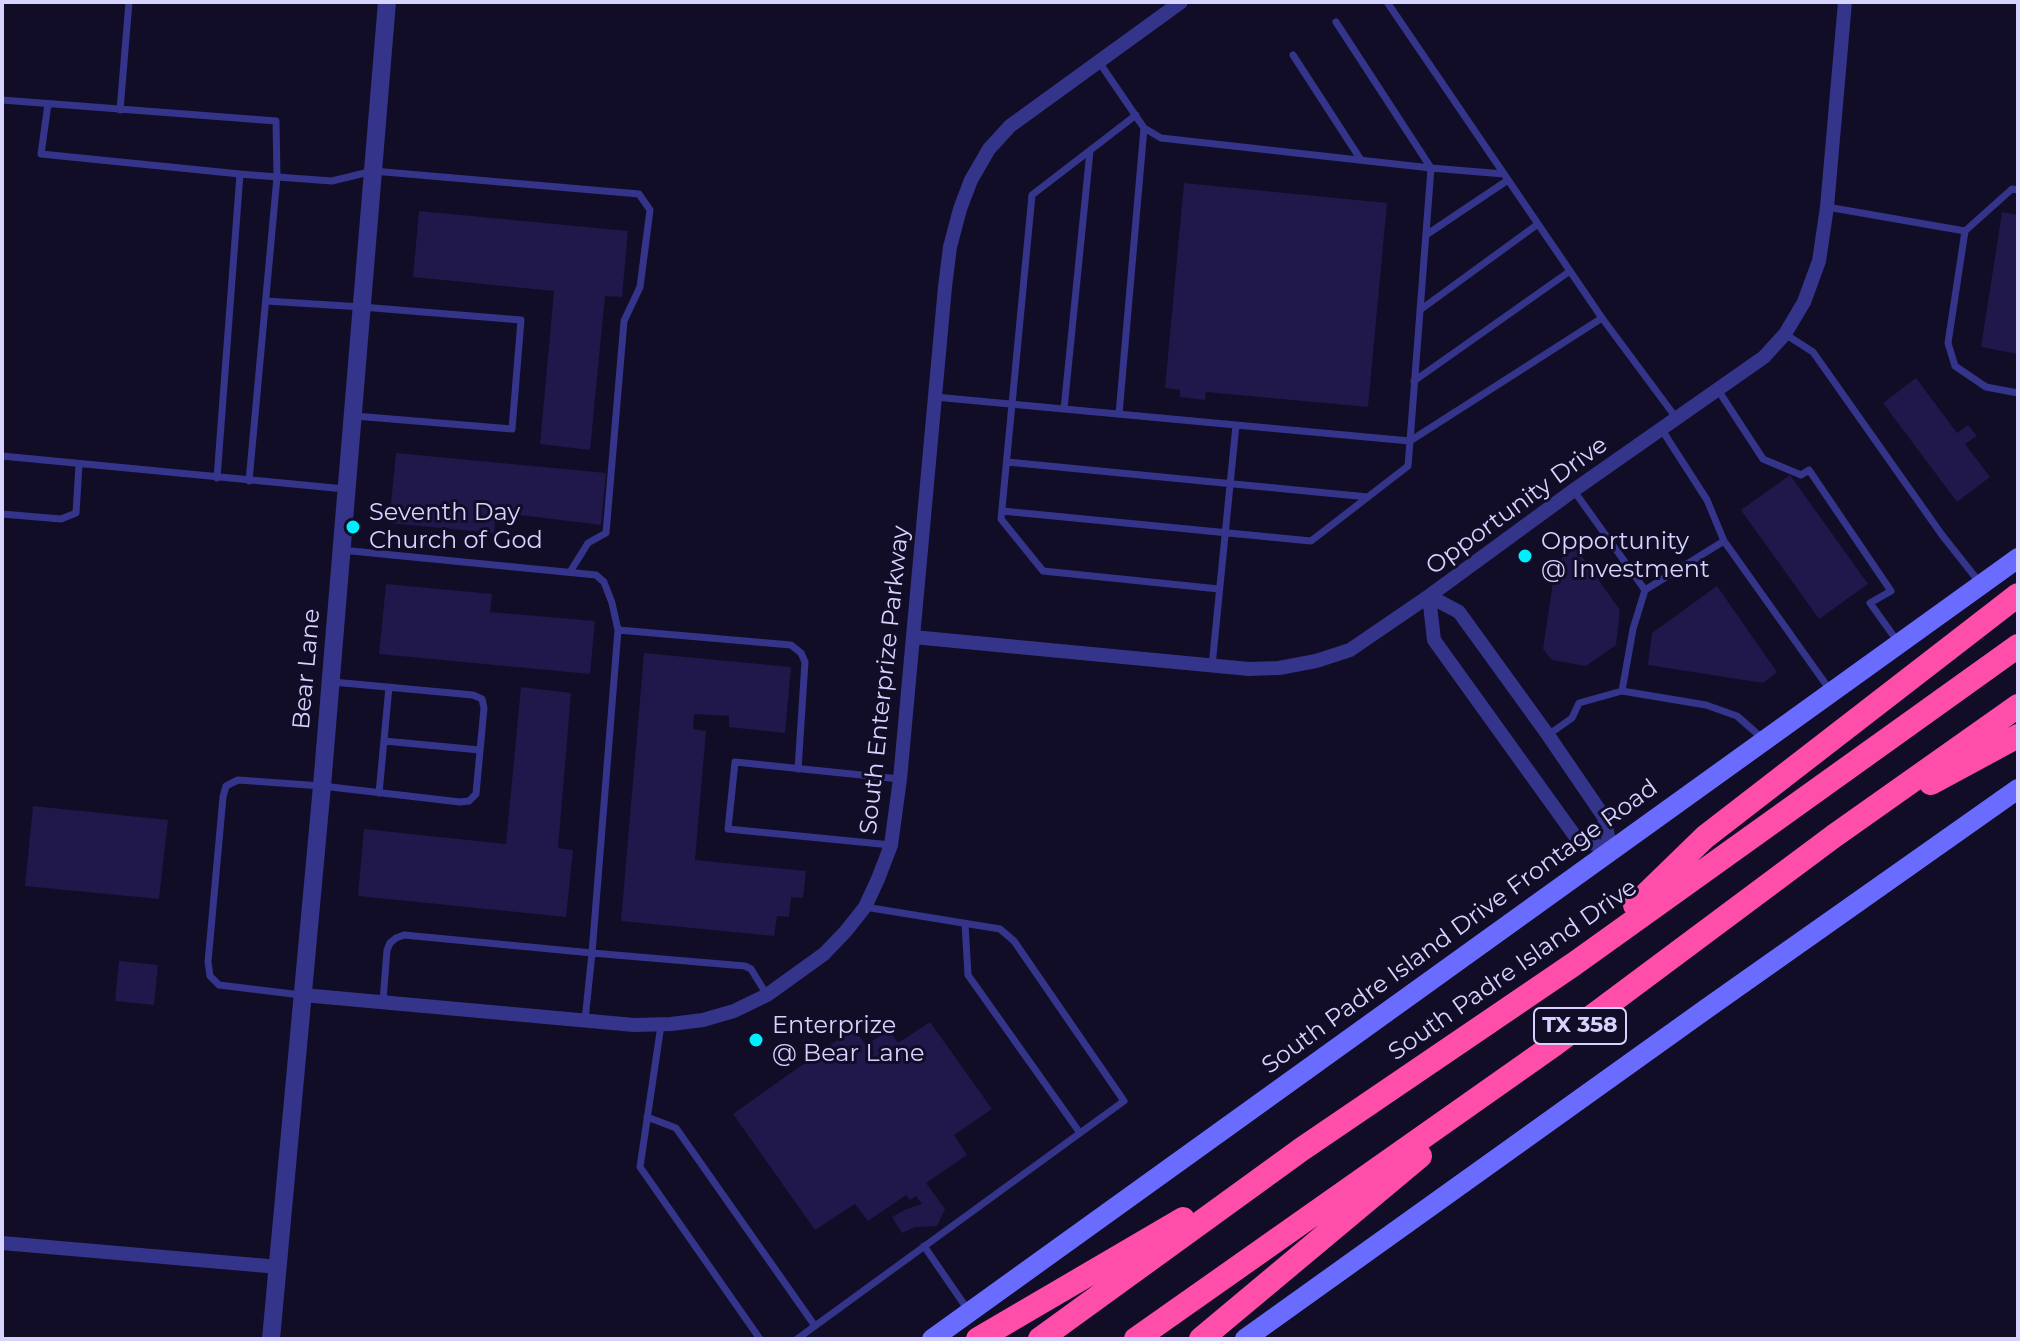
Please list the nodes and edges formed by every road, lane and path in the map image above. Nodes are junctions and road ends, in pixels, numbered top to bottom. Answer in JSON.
{"nodes":[{"id":1,"x":129,"y":2,"type":"edge"},
{"id":2,"x":387,"y":2,"type":"edge"},
{"id":3,"x":1181,"y":2,"type":"edge"},
{"id":4,"x":1387,"y":2,"type":"edge"},
{"id":5,"x":1845,"y":2,"type":"edge"},
{"id":6,"x":1336,"y":22,"type":"dead end"},
{"id":7,"x":1293,"y":55,"type":"dead end"},
{"id":8,"x":1099,"y":62,"type":"junction"},
{"id":9,"x":2,"y":100,"type":"edge"},
{"id":10,"x":48,"y":104,"type":"junction"},
{"id":11,"x":120,"y":110,"type":"junction"},
{"id":12,"x":1136,"y":115,"type":"junction"},
{"id":13,"x":1144,"y":128,"type":"junction"},
{"id":14,"x":1090,"y":151,"type":"junction"},
{"id":15,"x":1361,"y":160,"type":"junction"},
{"id":16,"x":1431,"y":168,"type":"junction"},
{"id":17,"x":373,"y":171,"type":"junction"},
{"id":18,"x":240,"y":174,"type":"junction"},
{"id":19,"x":277,"y":177,"type":"junction"},
{"id":20,"x":1506,"y":177,"type":"junction"},
{"id":21,"x":2018,"y":190,"type":"edge"},
{"id":22,"x":1827,"y":207,"type":"junction"},
{"id":23,"x":1538,"y":224,"type":"junction"},
{"id":24,"x":1965,"y":231,"type":"junction"},
{"id":25,"x":1426,"y":235,"type":"junction"},
{"id":26,"x":1570,"y":271,"type":"junction"},
{"id":27,"x":266,"y":301,"type":"junction"},
{"id":28,"x":362,"y":307,"type":"junction"},
{"id":29,"x":1420,"y":310,"type":"junction"},
{"id":30,"x":1602,"y":318,"type":"junction"},
{"id":31,"x":1785,"y":334,"type":"junction"},
{"id":32,"x":1414,"y":381,"type":"junction"},
{"id":33,"x":1718,"y":390,"type":"junction"},
{"id":34,"x":2018,"y":393,"type":"edge"},
{"id":35,"x":935,"y":396,"type":"junction"},
{"id":36,"x":1012,"y":404,"type":"junction"},
{"id":37,"x":1064,"y":409,"type":"junction"},
{"id":38,"x":1119,"y":414,"type":"junction"},
{"id":39,"x":353,"y":416,"type":"junction"},
{"id":40,"x":1677,"y":419,"type":"junction"},
{"id":41,"x":1236,"y":425,"type":"junction"},
{"id":42,"x":1662,"y":430,"type":"junction"},
{"id":43,"x":1410,"y":441,"type":"junction"},
{"id":44,"x":2,"y":456,"type":"edge"},
{"id":45,"x":1007,"y":462,"type":"junction"},
{"id":46,"x":79,"y":465,"type":"junction"},
{"id":47,"x":217,"y":478,"type":"junction"},
{"id":48,"x":249,"y":481,"type":"junction"},
{"id":49,"x":1230,"y":485,"type":"junction"},
{"id":50,"x":347,"y":489,"type":"junction"},
{"id":51,"x":1574,"y":490,"type":"junction"},
{"id":52,"x":1368,"y":497,"type":"junction"},
{"id":53,"x":1002,"y":511,"type":"junction"},
{"id":54,"x":2,"y":514,"type":"edge"},
{"id":55,"x":1225,"y":534,"type":"junction"},
{"id":56,"x":1724,"y":541,"type":"junction"},
{"id":57,"x":341,"y":550,"type":"junction"},
{"id":58,"x":2018,"y":558,"type":"edge"},
{"id":59,"x":570,"y":572,"type":"junction"},
{"id":60,"x":1981,"y":584,"type":"junction"},
{"id":61,"x":1219,"y":589,"type":"junction"},
{"id":62,"x":1645,"y":590,"type":"junction"},
{"id":63,"x":2018,"y":595,"type":"edge"},
{"id":64,"x":1429,"y":596,"type":"junction"},
{"id":65,"x":618,"y":630,"type":"junction"},
{"id":66,"x":913,"y":637,"type":"junction"},
{"id":67,"x":1899,"y":644,"type":"junction"},
{"id":68,"x":2018,"y":646,"type":"edge"},
{"id":69,"x":1212,"y":666,"type":"junction"},
{"id":70,"x":331,"y":682,"type":"junction"},
{"id":71,"x":389,"y":687,"type":"junction"},
{"id":72,"x":1622,"y":691,"type":"junction"},
{"id":73,"x":1832,"y":692,"type":"junction"},
{"id":74,"x":2018,"y":706,"type":"edge"},
{"id":75,"x":1548,"y":735,"type":"junction"},
{"id":76,"x":2018,"y":736,"type":"edge"},
{"id":77,"x":1764,"y":740,"type":"junction"},
{"id":78,"x":384,"y":741,"type":"junction"},
{"id":79,"x":480,"y":750,"type":"junction"},
{"id":80,"x":798,"y":769,"type":"junction"},
{"id":81,"x":900,"y":779,"type":"junction"},
{"id":82,"x":322,"y":786,"type":"junction"},
{"id":83,"x":2018,"y":789,"type":"edge"},
{"id":84,"x":379,"y":793,"type":"junction"},
{"id":85,"x":1834,"y":836,"type":"junction"},
{"id":86,"x":891,"y":845,"type":"junction"},
{"id":87,"x":1611,"y":851,"type":"junction"},
{"id":88,"x":865,"y":907,"type":"junction"},
{"id":89,"x":965,"y":924,"type":"junction"},
{"id":90,"x":592,"y":953,"type":"junction"},
{"id":91,"x":1574,"y":964,"type":"junction"},
{"id":92,"x":303,"y":995,"type":"junction"},
{"id":93,"x":767,"y":995,"type":"junction"},
{"id":94,"x":382,"y":1003,"type":"junction"},
{"id":95,"x":585,"y":1021,"type":"junction"},
{"id":96,"x":661,"y":1025,"type":"junction"},
{"id":97,"x":1555,"y":1044,"type":"junction"},
{"id":98,"x":647,"y":1117,"type":"junction"},
{"id":99,"x":1080,"y":1133,"type":"junction"},
{"id":100,"x":1302,"y":1149,"type":"junction"},
{"id":101,"x":2,"y":1243,"type":"edge"},
{"id":102,"x":924,"y":1246,"type":"junction"},
{"id":103,"x":279,"y":1267,"type":"junction"},
{"id":104,"x":969,"y":1312,"type":"junction"},
{"id":105,"x":815,"y":1326,"type":"junction"},
{"id":106,"x":271,"y":1339,"type":"edge"},
{"id":107,"x":760,"y":1339,"type":"edge"},
{"id":108,"x":797,"y":1339,"type":"edge"},
{"id":109,"x":932,"y":1339,"type":"edge"},
{"id":110,"x":978,"y":1339,"type":"edge"},
{"id":111,"x":1040,"y":1339,"type":"edge"},
{"id":112,"x":1136,"y":1339,"type":"edge"},
{"id":113,"x":1201,"y":1339,"type":"edge"},
{"id":114,"x":1245,"y":1339,"type":"edge"}],
"edges":[{"from":1,"to":11,"type":"lane"},
{"from":2,"to":17,"type":"street","name":"Bear Lane"},
{"from":3,"to":8,"type":"street","name":"South Enterprize Parkway"},
{"from":4,"to":20,"type":"lane"},
{"from":5,"to":22,"type":"street","name":"Opportunity Drive"},
{"from":6,"to":16,"type":"lane"},
{"from":7,"to":15,"type":"lane"},
{"from":8,"to":12,"type":"lane"},
{"from":8,"to":35,"type":"street","name":"South Enterprize Parkway"},
{"from":9,"to":10,"type":"lane"},
{"from":10,"to":11,"type":"lane"},
{"from":10,"to":18,"type":"lane"},
{"from":11,"to":19,"type":"lane"},
{"from":12,"to":13,"type":"lane"},
{"from":12,"to":14,"type":"lane"},
{"from":13,"to":15,"type":"lane"},
{"from":13,"to":38,"type":"lane"},
{"from":14,"to":36,"type":"lane"},
{"from":14,"to":37,"type":"lane"},
{"from":15,"to":16,"type":"lane"},
{"from":16,"to":20,"type":"lane"},
{"from":16,"to":25,"type":"lane"},
{"from":17,"to":19,"type":"lane"},
{"from":17,"to":28,"type":"street","name":"Bear Lane"},
{"from":17,"to":59,"type":"lane"},
{"from":18,"to":19,"type":"lane"},
{"from":18,"to":47,"type":"lane"},
{"from":19,"to":27,"type":"lane"},
{"from":20,"to":23,"type":"lane"},
{"from":20,"to":25,"type":"lane"},
{"from":21,"to":24,"type":"lane"},
{"from":22,"to":24,"type":"lane"},
{"from":22,"to":31,"type":"street","name":"Opportunity Drive"},
{"from":23,"to":26,"type":"lane"},
{"from":23,"to":29,"type":"lane"},
{"from":24,"to":34,"type":"lane"},
{"from":25,"to":29,"type":"lane"},
{"from":26,"to":30,"type":"lane"},
{"from":26,"to":32,"type":"lane"},
{"from":27,"to":28,"type":"lane"},
{"from":27,"to":48,"type":"lane"},
{"from":28,"to":39,"type":"street","name":"Bear Lane"},
{"from":28,"to":39,"type":"lane"},
{"from":29,"to":32,"type":"lane"},
{"from":30,"to":40,"type":"lane"},
{"from":30,"to":43,"type":"lane"},
{"from":31,"to":33,"type":"street","name":"Opportunity Drive"},
{"from":31,"to":60,"type":"lane"},
{"from":32,"to":43,"type":"lane"},
{"from":33,"to":40,"type":"street","name":"Opportunity Drive"},
{"from":33,"to":67,"type":"lane"},
{"from":35,"to":36,"type":"lane"},
{"from":35,"to":66,"type":"street","name":"South Enterprize Parkway"},
{"from":36,"to":37,"type":"lane"},
{"from":36,"to":45,"type":"lane"},
{"from":37,"to":38,"type":"lane"},
{"from":38,"to":41,"type":"lane"},
{"from":39,"to":50,"type":"street","name":"Bear Lane"},
{"from":40,"to":42,"type":"street","name":"Opportunity Drive"},
{"from":41,"to":43,"type":"lane"},
{"from":41,"to":49,"type":"lane"},
{"from":42,"to":51,"type":"street","name":"Opportunity Drive"},
{"from":42,"to":56,"type":"lane"},
{"from":43,"to":52,"type":"lane"},
{"from":44,"to":46,"type":"lane"},
{"from":45,"to":49,"type":"lane"},
{"from":45,"to":53,"type":"lane"},
{"from":46,"to":47,"type":"lane"},
{"from":46,"to":54,"type":"lane"},
{"from":47,"to":48,"type":"lane"},
{"from":48,"to":50,"type":"lane"},
{"from":49,"to":52,"type":"lane"},
{"from":49,"to":55,"type":"lane"},
{"from":50,"to":57,"type":"street","name":"Bear Lane"},
{"from":51,"to":62,"type":"lane"},
{"from":51,"to":64,"type":"street","name":"Opportunity Drive"},
{"from":52,"to":55,"type":"lane"},
{"from":53,"to":55,"type":"lane"},
{"from":53,"to":61,"type":"lane"},
{"from":55,"to":61,"type":"lane"},
{"from":56,"to":62,"type":"lane"},
{"from":56,"to":73,"type":"lane"},
{"from":57,"to":59,"type":"lane"},
{"from":57,"to":70,"type":"street","name":"Bear Lane"},
{"from":58,"to":60,"type":"main road","name":"South Padre Island Drive Frontage Road"},
{"from":59,"to":65,"type":"lane"},
{"from":60,"to":67,"type":"main road","name":"South Padre Island Drive Frontage Road"},
{"from":61,"to":69,"type":"lane"},
{"from":62,"to":72,"type":"lane"},
{"from":63,"to":91,"type":"highway"},
{"from":64,"to":69,"type":"street","name":"Opportunity Drive"},
{"from":64,"to":75,"type":"street"},
{"from":64,"to":87,"type":"street"},
{"from":65,"to":80,"type":"lane"},
{"from":65,"to":90,"type":"lane"},
{"from":66,"to":69,"type":"street","name":"Opportunity Drive"},
{"from":66,"to":81,"type":"street","name":"South Enterprize Parkway"},
{"from":67,"to":73,"type":"main road","name":"South Padre Island Drive Frontage Road"},
{"from":68,"to":91,"type":"highway","name":"South Padre Island Drive","number":"TX 358"},
{"from":70,"to":71,"type":"lane"},
{"from":70,"to":82,"type":"street","name":"Bear Lane"},
{"from":71,"to":78,"type":"lane"},
{"from":71,"to":79,"type":"lane"},
{"from":72,"to":75,"type":"lane"},
{"from":72,"to":77,"type":"lane"},
{"from":73,"to":77,"type":"main road","name":"South Padre Island Drive Frontage Road"},
{"from":74,"to":85,"type":"highway","number":"TX 358"},
{"from":75,"to":87,"type":"street"},
{"from":76,"to":85,"type":"highway"},
{"from":77,"to":87,"type":"main road","name":"South Padre Island Drive Frontage Road"},
{"from":78,"to":79,"type":"lane"},
{"from":78,"to":84,"type":"lane"},
{"from":79,"to":84,"type":"lane"},
{"from":80,"to":81,"type":"lane"},
{"from":80,"to":86,"type":"lane"},
{"from":81,"to":86,"type":"street","name":"South Enterprize Parkway"},
{"from":82,"to":84,"type":"lane"},
{"from":82,"to":92,"type":"street","name":"Bear Lane"},
{"from":82,"to":92,"type":"lane"},
{"from":83,"to":114,"type":"main road"},
{"from":85,"to":97,"type":"highway","number":"TX 358"},
{"from":86,"to":88,"type":"street","name":"South Enterprize Parkway"},
{"from":87,"to":104,"type":"main road","name":"South Padre Island Drive Frontage Road"},
{"from":88,"to":89,"type":"lane"},
{"from":88,"to":93,"type":"street","name":"South Enterprize Parkway"},
{"from":89,"to":99,"type":"lane"},
{"from":89,"to":99,"type":"lane"},
{"from":90,"to":93,"type":"lane"},
{"from":90,"to":94,"type":"lane"},
{"from":90,"to":95,"type":"lane"},
{"from":91,"to":100,"type":"highway","name":"South Padre Island Drive","number":"TX 358"},
{"from":92,"to":94,"type":"street","name":"South Enterprize Parkway"},
{"from":92,"to":103,"type":"street","name":"Bear Lane"},
{"from":93,"to":96,"type":"street","name":"South Enterprize Parkway"},
{"from":94,"to":95,"type":"street","name":"South Enterprize Parkway"},
{"from":95,"to":96,"type":"street","name":"South Enterprize Parkway"},
{"from":96,"to":98,"type":"lane"},
{"from":97,"to":112,"type":"highway","number":"TX 358"},
{"from":97,"to":113,"type":"highway"},
{"from":98,"to":105,"type":"lane"},
{"from":98,"to":107,"type":"lane"},
{"from":99,"to":102,"type":"lane"},
{"from":100,"to":110,"type":"highway"},
{"from":100,"to":111,"type":"highway","name":"South Padre Island Drive","number":"TX 358"},
{"from":101,"to":103,"type":"street"},
{"from":102,"to":104,"type":"lane"},
{"from":102,"to":105,"type":"lane"},
{"from":103,"to":106,"type":"street","name":"Bear Lane"},
{"from":104,"to":109,"type":"main road","name":"South Padre Island Drive Frontage Road"},
{"from":105,"to":108,"type":"lane"}]}
